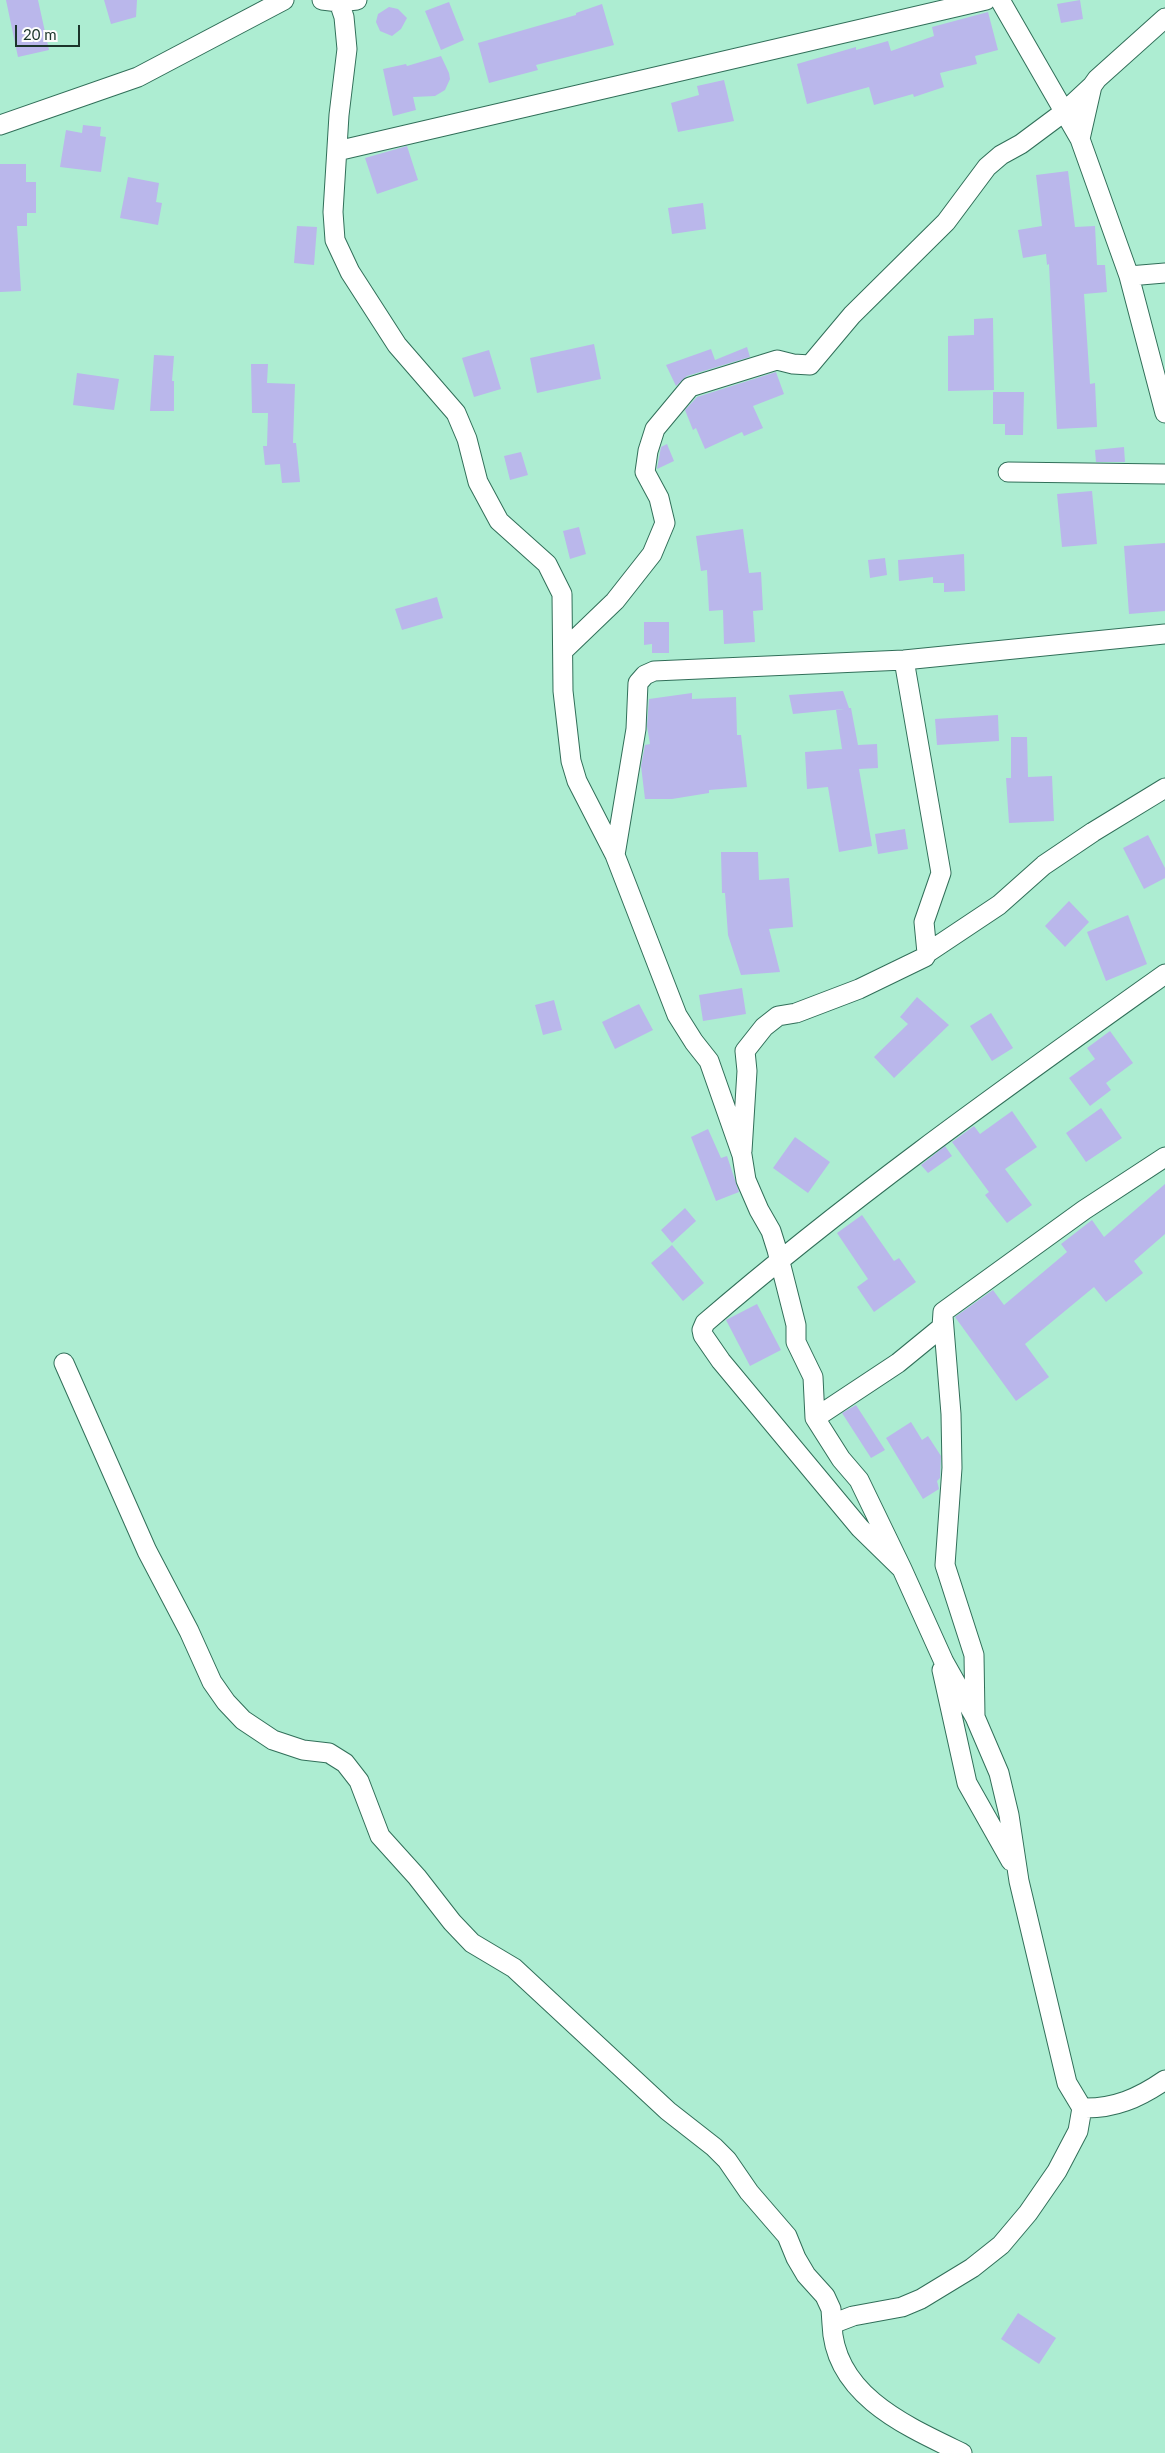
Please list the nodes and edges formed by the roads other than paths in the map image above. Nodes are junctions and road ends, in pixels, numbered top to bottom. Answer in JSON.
{"nodes":[{"id":1,"x":284,"y":0,"type":"edge"},
{"id":2,"x":357,"y":0,"type":"edge"},
{"id":3,"x":986,"y":0,"type":"edge"},
{"id":4,"x":1000,"y":0,"type":"edge"},
{"id":5,"x":330,"y":1,"type":"edge"},
{"id":6,"x":1165,"y":18,"type":"edge"},
{"id":7,"x":1092,"y":86,"type":"junction"},
{"id":8,"x":1064,"y":112,"type":"junction"},
{"id":9,"x":0,"y":125,"type":"edge"},
{"id":10,"x":1080,"y":139,"type":"junction"},
{"id":11,"x":337,"y":151,"type":"junction"},
{"id":12,"x":1165,"y":273,"type":"edge"},
{"id":13,"x":1129,"y":276,"type":"junction"},
{"id":14,"x":1165,"y":413,"type":"edge"},
{"id":15,"x":1008,"y":472,"type":"dead end"},
{"id":16,"x":1165,"y":474,"type":"edge"},
{"id":17,"x":1165,"y":634,"type":"edge"},
{"id":18,"x":563,"y":651,"type":"junction"},
{"id":19,"x":904,"y":660,"type":"junction"},
{"id":20,"x":1165,"y":788,"type":"edge"},
{"id":21,"x":615,"y":855,"type":"junction"},
{"id":22,"x":927,"y":953,"type":"junction"},
{"id":23,"x":1165,"y":974,"type":"edge"},
{"id":24,"x":742,"y":1155,"type":"junction"},
{"id":25,"x":1165,"y":1157,"type":"edge"},
{"id":26,"x":779,"y":1260,"type":"junction"},
{"id":27,"x":943,"y":1312,"type":"junction"},
{"id":28,"x":64,"y":1363,"type":"dead end"},
{"id":29,"x":815,"y":1418,"type":"junction"},
{"id":30,"x":902,"y":1569,"type":"junction"},
{"id":31,"x":937,"y":1649,"type":"junction"},
{"id":32,"x":975,"y":1717,"type":"junction"},
{"id":33,"x":1017,"y":1870,"type":"junction"},
{"id":34,"x":1165,"y":2080,"type":"edge"},
{"id":35,"x":1082,"y":2108,"type":"junction"},
{"id":36,"x":832,"y":2324,"type":"junction"},
{"id":37,"x":962,"y":2453,"type":"edge"}],
"edges":[{"from":1,"to":9,"type":"street"},
{"from":2,"to":5,"type":"street"},
{"from":3,"to":11,"type":"street"},
{"from":4,"to":8,"type":"street"},
{"from":5,"to":11,"type":"street"},
{"from":6,"to":7,"type":"street"},
{"from":7,"to":8,"type":"street"},
{"from":7,"to":10,"type":"street"},
{"from":8,"to":10,"type":"street"},
{"from":8,"to":18,"type":"street"},
{"from":10,"to":13,"type":"street"},
{"from":11,"to":18,"type":"street"},
{"from":12,"to":13,"type":"street"},
{"from":13,"to":14,"type":"street"},
{"from":15,"to":16,"type":"street"},
{"from":17,"to":19,"type":"street"},
{"from":18,"to":21,"type":"street"},
{"from":19,"to":21,"type":"street"},
{"from":19,"to":22,"type":"street"},
{"from":20,"to":22,"type":"street"},
{"from":21,"to":24,"type":"street"},
{"from":22,"to":24,"type":"street"},
{"from":23,"to":26,"type":"street"},
{"from":24,"to":26,"type":"street"},
{"from":25,"to":27,"type":"street"},
{"from":26,"to":29,"type":"street"},
{"from":26,"to":30,"type":"street"},
{"from":27,"to":29,"type":"street"},
{"from":27,"to":32,"type":"street"},
{"from":28,"to":36,"type":"street"},
{"from":29,"to":30,"type":"street"},
{"from":30,"to":31,"type":"street"},
{"from":31,"to":32,"type":"street"},
{"from":31,"to":33,"type":"street"},
{"from":32,"to":33,"type":"street"},
{"from":33,"to":35,"type":"street"},
{"from":34,"to":35,"type":"street"},
{"from":35,"to":36,"type":"street"},
{"from":36,"to":37,"type":"street"}]}
